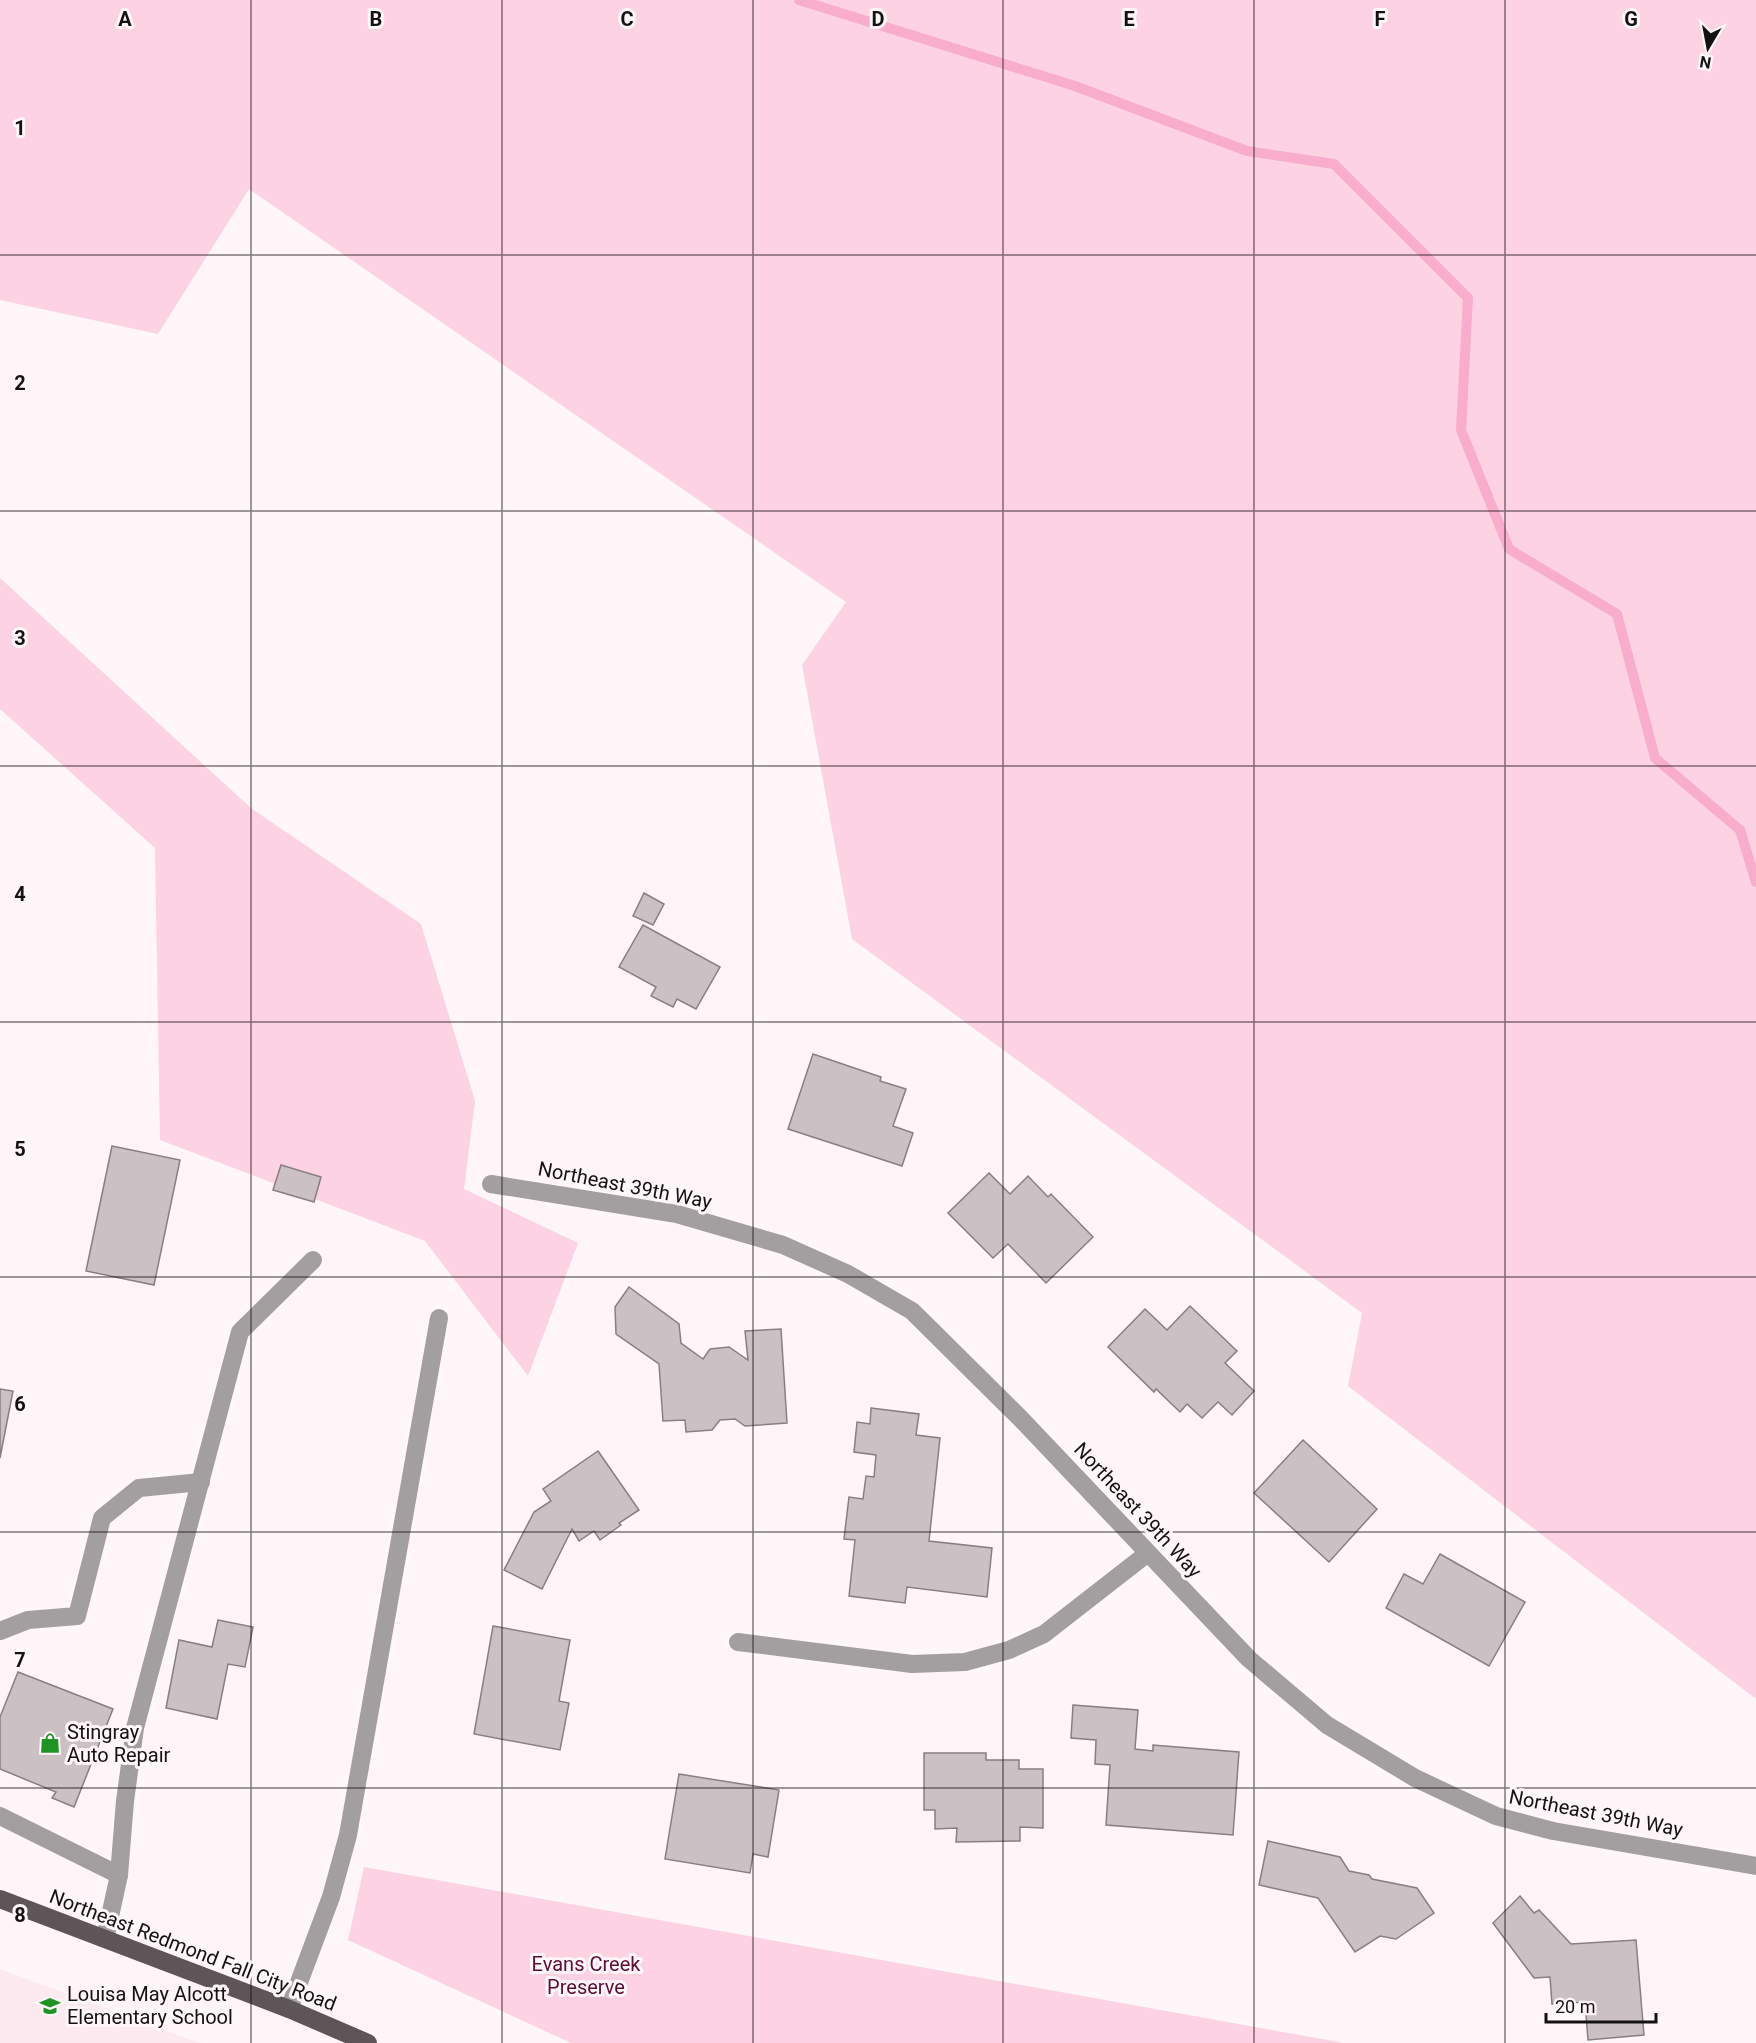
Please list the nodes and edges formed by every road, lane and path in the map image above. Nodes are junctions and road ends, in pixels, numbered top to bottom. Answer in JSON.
{"nodes":[{"id":1,"x":491,"y":1184,"type":"dead end"},
{"id":2,"x":313,"y":1260,"type":"dead end"},
{"id":3,"x":440,"y":1318,"type":"dead end"},
{"id":4,"x":201,"y":1482,"type":"junction"},
{"id":5,"x":1148,"y":1553,"type":"junction"},
{"id":6,"x":0,"y":1631,"type":"edge"},
{"id":7,"x":738,"y":1642,"type":"dead end"},
{"id":8,"x":0,"y":1816,"type":"edge"},
{"id":9,"x":1756,"y":1866,"type":"edge"},
{"id":10,"x":118,"y":1875,"type":"junction"},
{"id":11,"x":0,"y":1899,"type":"edge"},
{"id":12,"x":105,"y":1939,"type":"junction"},
{"id":13,"x":289,"y":2009,"type":"junction"},
{"id":14,"x":368,"y":2043,"type":"edge"}],
"edges":[{"from":1,"to":5,"type":"street","name":"Northeast 39th Way"},
{"from":2,"to":4,"type":"street"},
{"from":3,"to":13,"type":"street"},
{"from":4,"to":6,"type":"street"},
{"from":4,"to":10,"type":"street"},
{"from":5,"to":7,"type":"street"},
{"from":5,"to":9,"type":"street","name":"Northeast 39th Way"},
{"from":8,"to":10,"type":"street"},
{"from":10,"to":12,"type":"street"},
{"from":11,"to":12,"type":"main road","name":"Northeast Redmond Fall City Road"},
{"from":12,"to":13,"type":"main road","name":"Northeast Redmond Fall City Road"},
{"from":13,"to":14,"type":"main road","name":"Northeast Redmond Fall City Road"}]}
